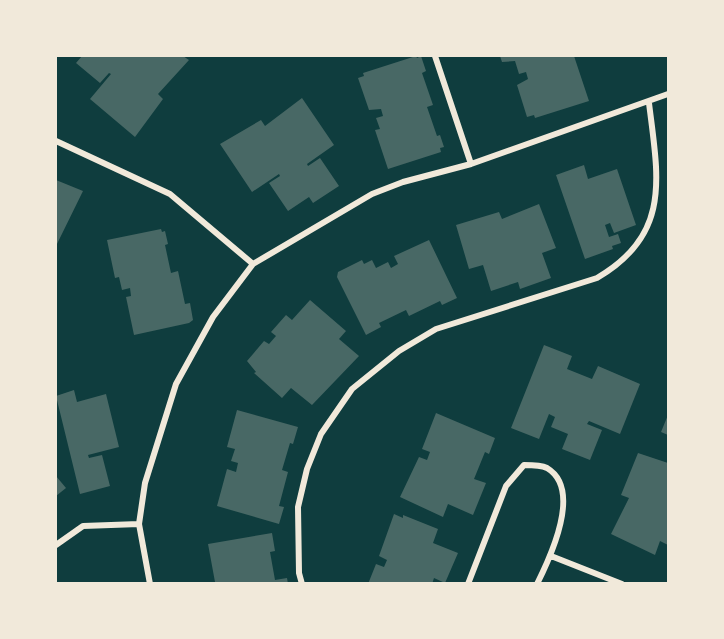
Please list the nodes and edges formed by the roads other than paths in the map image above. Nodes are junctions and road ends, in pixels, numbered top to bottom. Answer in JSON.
{"nodes":[{"id":1,"x":435,"y":56,"type":"edge"},
{"id":2,"x":669,"y":94,"type":"edge"},
{"id":3,"x":648,"y":103,"type":"junction"},
{"id":4,"x":56,"y":141,"type":"edge"},
{"id":5,"x":471,"y":165,"type":"junction"},
{"id":6,"x":253,"y":264,"type":"junction"},
{"id":7,"x":139,"y":524,"type":"junction"},
{"id":8,"x":56,"y":545,"type":"edge"},
{"id":9,"x":551,"y":556,"type":"junction"},
{"id":10,"x":150,"y":584,"type":"edge"},
{"id":11,"x":302,"y":584,"type":"edge"},
{"id":12,"x":468,"y":584,"type":"edge"},
{"id":13,"x":537,"y":584,"type":"edge"},
{"id":14,"x":622,"y":584,"type":"edge"}],
"edges":[{"from":1,"to":5,"type":"street"},
{"from":2,"to":3,"type":"street"},
{"from":3,"to":5,"type":"street"},
{"from":3,"to":11,"type":"street"},
{"from":4,"to":6,"type":"street"},
{"from":5,"to":6,"type":"street"},
{"from":6,"to":7,"type":"street"},
{"from":7,"to":8,"type":"street"},
{"from":7,"to":10,"type":"street"},
{"from":9,"to":12,"type":"street"},
{"from":9,"to":13,"type":"street"},
{"from":9,"to":14,"type":"street"}]}
